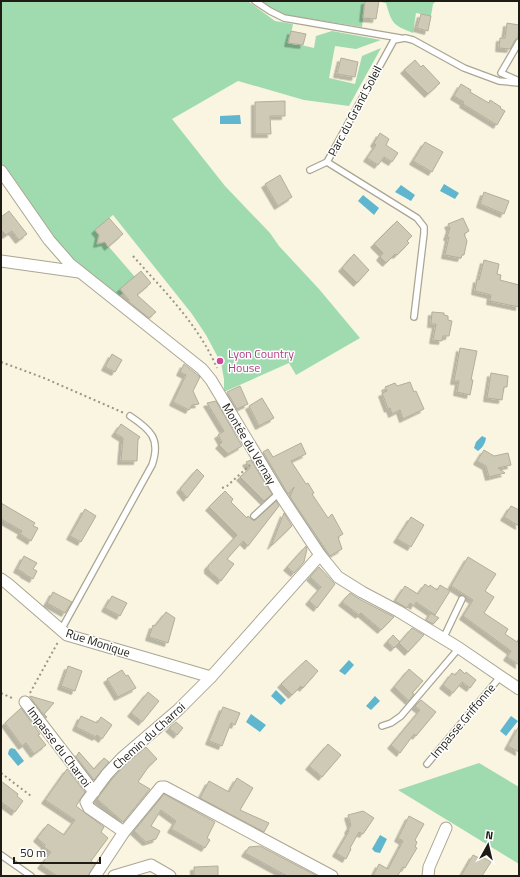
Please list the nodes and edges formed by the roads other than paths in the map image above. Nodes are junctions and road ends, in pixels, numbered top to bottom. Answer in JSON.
{"nodes":[{"id":1,"x":255,"y":1,"type":"edge"},
{"id":2,"x":400,"y":38,"type":"junction"},
{"id":3,"x":519,"y":42,"type":"edge"},
{"id":4,"x":519,"y":82,"type":"edge"},
{"id":5,"x":327,"y":162,"type":"junction"},
{"id":6,"x":310,"y":170,"type":"dead end"},
{"id":7,"x":1,"y":171,"type":"edge"},
{"id":8,"x":1,"y":261,"type":"edge"},
{"id":9,"x":79,"y":272,"type":"junction"},
{"id":10,"x":414,"y":317,"type":"dead end"},
{"id":11,"x":130,"y":416,"type":"road end"},
{"id":12,"x":279,"y":493,"type":"junction"},
{"id":13,"x":254,"y":516,"type":"dead end"},
{"id":14,"x":320,"y":555,"type":"junction"},
{"id":15,"x":1,"y":579,"type":"edge"},
{"id":16,"x":462,"y":599,"type":"dead end"},
{"id":17,"x":62,"y":631,"type":"junction"},
{"id":18,"x":443,"y":639,"type":"junction"},
{"id":19,"x":460,"y":648,"type":"junction"},
{"id":20,"x":211,"y":676,"type":"junction"},
{"id":21,"x":500,"y":677,"type":"junction"},
{"id":22,"x":519,"y":689,"type":"edge"},
{"id":23,"x":25,"y":702,"type":"road end"},
{"id":24,"x":382,"y":726,"type":"dead end"},
{"id":25,"x":427,"y":764,"type":"dead end"},
{"id":26,"x":94,"y":792,"type":"junction"},
{"id":27,"x":446,"y":828,"type":"dead end"},
{"id":28,"x":124,"y":832,"type":"junction"},
{"id":29,"x":1,"y":855,"type":"edge"},
{"id":30,"x":31,"y":876,"type":"edge"},
{"id":31,"x":96,"y":876,"type":"edge"},
{"id":32,"x":114,"y":876,"type":"edge"},
{"id":33,"x":170,"y":876,"type":"edge"},
{"id":34,"x":332,"y":876,"type":"edge"},
{"id":35,"x":428,"y":876,"type":"edge"}],
"edges":[{"from":1,"to":2,"type":"lane"},
{"from":2,"to":4,"type":"lane"},
{"from":2,"to":5,"type":"lane","name":"Parc du Grand Soleil"},
{"from":3,"to":4,"type":"lane"},
{"from":5,"to":6,"type":"lane"},
{"from":5,"to":10,"type":"lane","name":"Parc du Grand Soleil"},
{"from":7,"to":9,"type":"street","name":"Montée du Vernay"},
{"from":8,"to":9,"type":"street"},
{"from":9,"to":12,"type":"street","name":"Montée du Vernay"},
{"from":11,"to":17,"type":"lane"},
{"from":12,"to":13,"type":"lane"},
{"from":12,"to":14,"type":"street","name":"Montée du Vernay"},
{"from":14,"to":18,"type":"street","name":"Montée du Vernay"},
{"from":14,"to":20,"type":"street","name":"Chemin du Charroi"},
{"from":15,"to":17,"type":"street","name":"Rue Monique"},
{"from":16,"to":18,"type":"lane"},
{"from":17,"to":20,"type":"street","name":"Rue Monique"},
{"from":18,"to":19,"type":"street","name":"Montée du Vernay"},
{"from":19,"to":21,"type":"street","name":"Montée du Vernay"},
{"from":19,"to":24,"type":"lane"},
{"from":20,"to":26,"type":"street","name":"Chemin du Charroi"},
{"from":21,"to":22,"type":"street","name":"Montée du Vernay"},
{"from":21,"to":25,"type":"lane","name":"Impasse Griffonne"},
{"from":23,"to":26,"type":"street","name":"Impasse du Charroi"},
{"from":26,"to":28,"type":"street","name":"Chemin du Charroi"},
{"from":27,"to":35,"type":"street"},
{"from":28,"to":31,"type":"street"},
{"from":28,"to":34,"type":"street"},
{"from":29,"to":30,"type":"lane"},
{"from":32,"to":33,"type":"street"}]}
